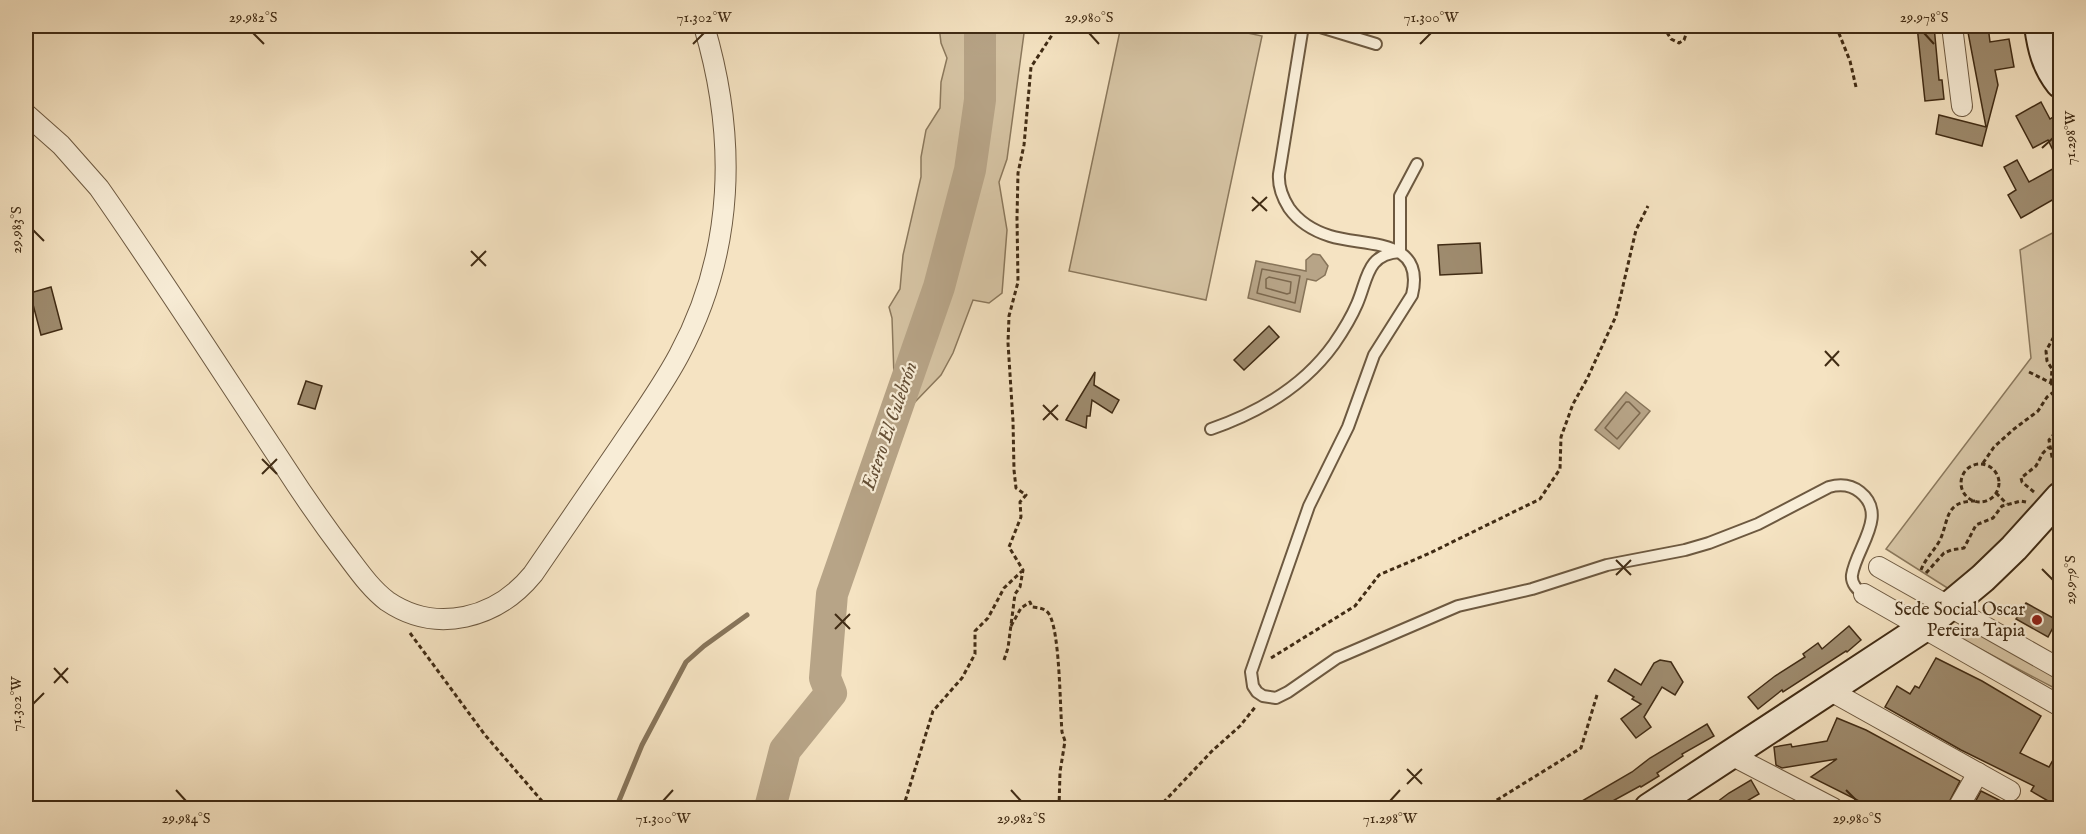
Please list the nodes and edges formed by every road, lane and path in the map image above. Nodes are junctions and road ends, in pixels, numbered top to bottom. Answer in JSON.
{"nodes":[{"id":1,"x":704,"y":26,"type":"edge"},
{"id":2,"x":1058,"y":26,"type":"edge"},
{"id":3,"x":1303,"y":26,"type":"edge"},
{"id":4,"x":1317,"y":26,"type":"edge"},
{"id":5,"x":1663,"y":26,"type":"edge"},
{"id":6,"x":1689,"y":26,"type":"edge"},
{"id":7,"x":1836,"y":26,"type":"edge"},
{"id":8,"x":1952,"y":26,"type":"edge"},
{"id":9,"x":2039,"y":26,"type":"edge"},
{"id":10,"x":1376,"y":44,"type":"dead end"},
{"id":11,"x":2058,"y":76,"type":"edge"},
{"id":12,"x":1856,"y":87,"type":"dead end"},
{"id":13,"x":1962,"y":106,"type":"dead end"},
{"id":14,"x":26,"y":114,"type":"edge"},
{"id":15,"x":1417,"y":164,"type":"dead end"},
{"id":16,"x":1648,"y":206,"type":"dead end"},
{"id":17,"x":1400,"y":252,"type":"junction"},
{"id":18,"x":2061,"y":329,"type":"edge"},
{"id":19,"x":2029,"y":372,"type":"dead end"},
{"id":20,"x":2050,"y":383,"type":"junction"},
{"id":21,"x":2055,"y":391,"type":"junction"},
{"id":22,"x":2061,"y":392,"type":"edge"},
{"id":23,"x":2061,"y":427,"type":"edge"},
{"id":24,"x":1211,"y":429,"type":"dead end"},
{"id":25,"x":2049,"y":447,"type":"junction"},
{"id":26,"x":1983,"y":464,"type":"junction"},
{"id":27,"x":2061,"y":471,"type":"edge"},
{"id":28,"x":1996,"y":493,"type":"junction"},
{"id":29,"x":2047,"y":498,"type":"edge"},
{"id":30,"x":1975,"y":501,"type":"junction"},
{"id":31,"x":2007,"y":504,"type":"junction"},
{"id":32,"x":2030,"y":504,"type":"dead end"},
{"id":33,"x":1879,"y":567,"type":"dead end"},
{"id":34,"x":1023,"y":570,"type":"junction"},
{"id":35,"x":1915,"y":587,"type":"junction"},
{"id":36,"x":1864,"y":594,"type":"joint"},
{"id":37,"x":1950,"y":606,"type":"junction"},
{"id":38,"x":1011,"y":626,"type":"junction"},
{"id":39,"x":1923,"y":628,"type":"junction"},
{"id":40,"x":406,"y":629,"type":"dead end"},
{"id":41,"x":1270,"y":659,"type":"dead end"},
{"id":42,"x":1004,"y":660,"type":"dead end"},
{"id":43,"x":2061,"y":669,"type":"edge"},
{"id":44,"x":1829,"y":690,"type":"junction"},
{"id":45,"x":1597,"y":695,"type":"dead end"},
{"id":46,"x":1263,"y":696,"type":"junction"},
{"id":47,"x":2061,"y":706,"type":"edge"},
{"id":48,"x":1731,"y":755,"type":"junction"},
{"id":49,"x":1978,"y":773,"type":"junction"},
{"id":50,"x":2010,"y":791,"type":"dead end"},
{"id":51,"x":1819,"y":806,"type":"edge"},
{"id":52,"x":548,"y":808,"type":"edge"},
{"id":53,"x":903,"y":808,"type":"edge"},
{"id":54,"x":1059,"y":808,"type":"edge"},
{"id":55,"x":1158,"y":808,"type":"edge"},
{"id":56,"x":1484,"y":808,"type":"edge"},
{"id":57,"x":1649,"y":808,"type":"edge"},
{"id":58,"x":1958,"y":808,"type":"edge"}],
"edges":[{"from":1,"to":14,"type":"street"},
{"from":2,"to":34,"type":"path"},
{"from":3,"to":17,"type":"lane"},
{"from":4,"to":10,"type":"lane"},
{"from":5,"to":6,"type":"path"},
{"from":7,"to":12,"type":"path"},
{"from":8,"to":13,"type":"street"},
{"from":9,"to":11,"type":"street"},
{"from":15,"to":17,"type":"lane"},
{"from":16,"to":41,"type":"path"},
{"from":17,"to":24,"type":"lane"},
{"from":17,"to":46,"type":"lane"},
{"from":18,"to":20,"type":"path"},
{"from":19,"to":20,"type":"path"},
{"from":20,"to":21,"type":"path"},
{"from":21,"to":22,"type":"path"},
{"from":21,"to":26,"type":"path"},
{"from":23,"to":25,"type":"path"},
{"from":25,"to":27,"type":"path"},
{"from":25,"to":29,"type":"path"},
{"from":26,"to":28,"type":"path"},
{"from":26,"to":30,"type":"path"},
{"from":28,"to":30,"type":"path"},
{"from":28,"to":31,"type":"path"},
{"from":29,"to":37,"type":"street"},
{"from":30,"to":35,"type":"path"},
{"from":31,"to":32,"type":"path"},
{"from":31,"to":35,"type":"path"},
{"from":33,"to":35,"type":"street"},
{"from":34,"to":38,"type":"path"},
{"from":34,"to":53,"type":"path"},
{"from":35,"to":37,"type":"street"},
{"from":36,"to":39,"type":"street"},
{"from":36,"to":46,"type":"lane"},
{"from":37,"to":39,"type":"street"},
{"from":37,"to":43,"type":"street"},
{"from":38,"to":42,"type":"path"},
{"from":38,"to":54,"type":"path"},
{"from":39,"to":44,"type":"street"},
{"from":39,"to":47,"type":"street"},
{"from":40,"to":52,"type":"path"},
{"from":44,"to":48,"type":"street"},
{"from":44,"to":49,"type":"street"},
{"from":45,"to":56,"type":"path"},
{"from":46,"to":55,"type":"path"},
{"from":48,"to":51,"type":"street"},
{"from":48,"to":57,"type":"street"},
{"from":49,"to":50,"type":"street"},
{"from":49,"to":58,"type":"street"}]}
